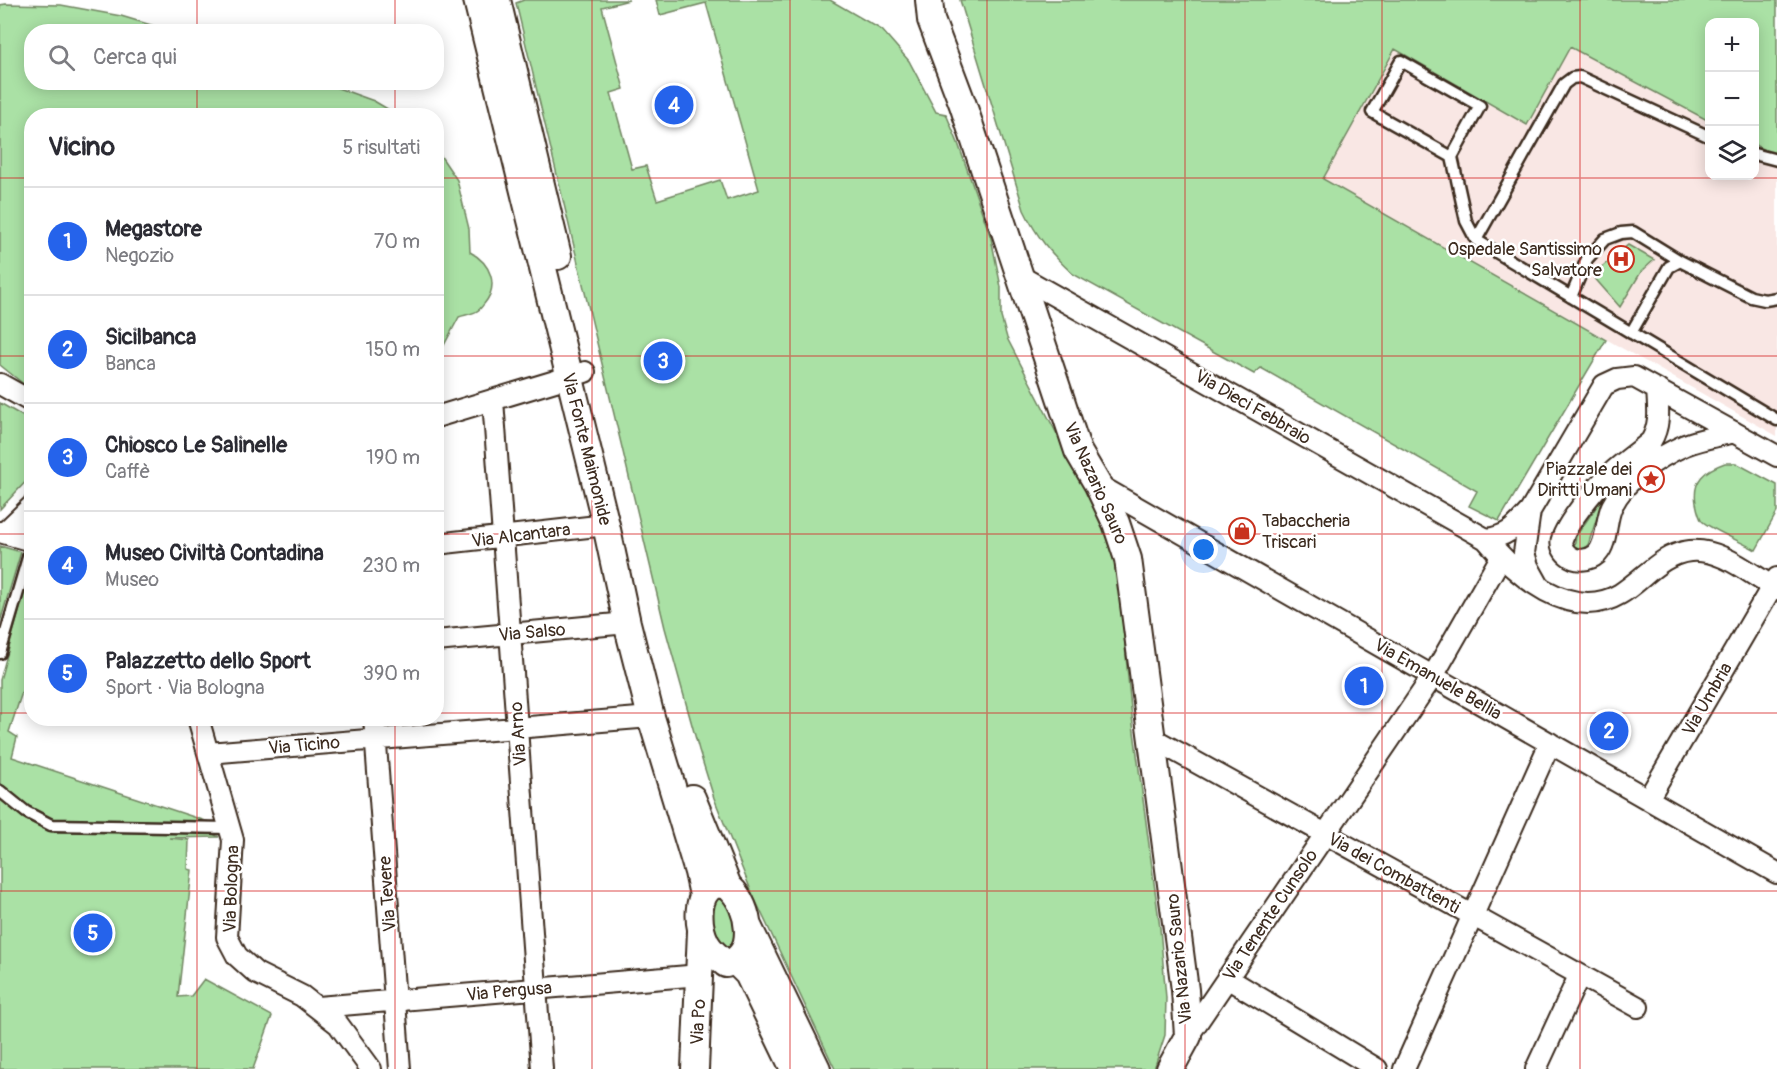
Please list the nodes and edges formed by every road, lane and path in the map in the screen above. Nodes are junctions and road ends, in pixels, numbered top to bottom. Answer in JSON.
{"nodes":[{"id":1,"x":477,"y":0,"type":"edge"},
{"id":2,"x":497,"y":0,"type":"edge"},
{"id":3,"x":925,"y":7,"type":"edge"},
{"id":4,"x":1705,"y":135,"type":"edge"},
{"id":5,"x":1759,"y":155,"type":"edge"},
{"id":6,"x":1452,"y":157,"type":"junction"},
{"id":7,"x":1777,"y":160,"type":"edge"},
{"id":8,"x":1476,"y":240,"type":"junction"},
{"id":9,"x":1680,"y":261,"type":"junction"},
{"id":10,"x":1018,"y":275,"type":"junction"},
{"id":11,"x":1571,"y":297,"type":"junction"},
{"id":12,"x":1777,"y":298,"type":"edge"},
{"id":13,"x":1631,"y":333,"type":"junction"},
{"id":14,"x":577,"y":375,"type":"junction"},
{"id":15,"x":0,"y":384,"type":"edge"},
{"id":16,"x":1657,"y":389,"type":"junction"},
{"id":17,"x":24,"y":398,"type":"edge"},
{"id":18,"x":493,"y":400,"type":"junction"},
{"id":19,"x":444,"y":415,"type":"edge"},
{"id":20,"x":1777,"y":420,"type":"edge"},
{"id":21,"x":1734,"y":432,"type":"junction"},
{"id":22,"x":1777,"y":456,"type":"edge"},
{"id":23,"x":1098,"y":485,"type":"junction"},
{"id":24,"x":1530,"y":511,"type":"junction"},
{"id":25,"x":24,"y":513,"type":"edge"},
{"id":26,"x":606,"y":525,"type":"junction"},
{"id":27,"x":2,"y":533,"type":"edge"},
{"id":28,"x":504,"y":538,"type":"junction"},
{"id":29,"x":1486,"y":539,"type":"junction"},
{"id":30,"x":24,"y":540,"type":"edge"},
{"id":31,"x":444,"y":543,"type":"edge"},
{"id":32,"x":1501,"y":557,"type":"junction"},
{"id":33,"x":24,"y":570,"type":"edge"},
{"id":34,"x":1773,"y":588,"type":"edge"},
{"id":35,"x":1543,"y":590,"type":"junction"},
{"id":36,"x":627,"y":623,"type":"junction"},
{"id":37,"x":511,"y":634,"type":"junction"},
{"id":38,"x":444,"y":640,"type":"edge"},
{"id":39,"x":0,"y":653,"type":"edge"},
{"id":40,"x":1432,"y":676,"type":"junction"},
{"id":41,"x":651,"y":717,"type":"junction"},
{"id":42,"x":200,"y":726,"type":"edge"},
{"id":43,"x":375,"y":726,"type":"edge"},
{"id":44,"x":518,"y":728,"type":"junction"},
{"id":45,"x":1152,"y":738,"type":"junction"},
{"id":46,"x":376,"y":740,"type":"junction"},
{"id":47,"x":1550,"y":743,"type":"junction"},
{"id":48,"x":208,"y":753,"type":"junction"},
{"id":49,"x":0,"y":791,"type":"edge"},
{"id":50,"x":1648,"y":799,"type":"junction"},
{"id":51,"x":230,"y":828,"type":"junction"},
{"id":52,"x":1325,"y":834,"type":"junction"},
{"id":53,"x":1777,"y":873,"type":"edge"},
{"id":54,"x":728,"y":886,"type":"junction"},
{"id":55,"x":703,"y":895,"type":"junction"},
{"id":56,"x":1472,"y":916,"type":"junction"},
{"id":57,"x":748,"y":926,"type":"junction"},
{"id":58,"x":702,"y":930,"type":"junction"},
{"id":59,"x":731,"y":963,"type":"junction"},
{"id":60,"x":700,"y":975,"type":"junction"},
{"id":61,"x":1578,"y":976,"type":"junction"},
{"id":62,"x":1227,"y":978,"type":"junction"},
{"id":63,"x":537,"y":989,"type":"junction"},
{"id":64,"x":394,"y":1000,"type":"junction"},
{"id":65,"x":318,"y":1007,"type":"junction"},
{"id":66,"x":1638,"y":1007,"type":"dead end"},
{"id":67,"x":1188,"y":1036,"type":"junction"},
{"id":68,"x":370,"y":1069,"type":"edge"},
{"id":69,"x":400,"y":1069,"type":"edge"},
{"id":70,"x":542,"y":1069,"type":"edge"},
{"id":71,"x":695,"y":1069,"type":"edge"},
{"id":72,"x":794,"y":1069,"type":"edge"},
{"id":73,"x":817,"y":1069,"type":"edge"},
{"id":74,"x":1170,"y":1069,"type":"edge"},
{"id":75,"x":1377,"y":1069,"type":"edge"},
{"id":76,"x":1404,"y":1069,"type":"edge"},
{"id":77,"x":1536,"y":1069,"type":"edge"}],
"edges":[{"from":1,"to":14,"type":"street","name":"Via Fonte Maimonide"},
{"from":2,"to":14,"type":"street","name":"Via Fonte Maimonide"},
{"from":3,"to":10,"type":"street","name":"Via Nazario Sauro"},
{"from":4,"to":8,"type":"lane"},
{"from":5,"to":7,"type":"lane"},
{"from":6,"to":6,"type":"lane"},
{"from":6,"to":8,"type":"lane"},
{"from":8,"to":11,"type":"lane"},
{"from":9,"to":11,"type":"lane"},
{"from":9,"to":12,"type":"lane"},
{"from":9,"to":13,"type":"lane"},
{"from":10,"to":23,"type":"street","name":"Via Nazario Sauro"},
{"from":10,"to":29,"type":"street","name":"Via Dieci Febbraio"},
{"from":11,"to":13,"type":"lane"},
{"from":13,"to":20,"type":"lane"},
{"from":14,"to":18,"type":"street"},
{"from":14,"to":26,"type":"street","name":"Via Fonte Maimonide"},
{"from":14,"to":54,"type":"street","name":"Via Fonte Maimonide"},
{"from":15,"to":17,"type":"street"},
{"from":16,"to":21,"type":"street"},
{"from":16,"to":21,"type":"street"},
{"from":16,"to":24,"type":"street"},
{"from":18,"to":19,"type":"street"},
{"from":18,"to":28,"type":"street","name":"Via Arno"},
{"from":21,"to":22,"type":"street"},
{"from":23,"to":40,"type":"street","name":"Via Emanuele Bellia"},
{"from":23,"to":45,"type":"street","name":"Via Nazario Sauro"},
{"from":24,"to":29,"type":"street"},
{"from":24,"to":35,"type":"street"},
{"from":25,"to":27,"type":"street"},
{"from":26,"to":28,"type":"street","name":"Via Alcantara"},
{"from":26,"to":36,"type":"street","name":"Via Fonte Maimonide"},
{"from":27,"to":30,"type":"street"},
{"from":28,"to":31,"type":"street","name":"Via Alcantara"},
{"from":28,"to":37,"type":"street","name":"Via Arno"},
{"from":29,"to":32,"type":"street"},
{"from":32,"to":35,"type":"street"},
{"from":32,"to":40,"type":"street","name":"Via Tenente Cunsolo"},
{"from":33,"to":39,"type":"lane"},
{"from":34,"to":35,"type":"street"},
{"from":34,"to":50,"type":"street","name":"Via Umbria"},
{"from":36,"to":37,"type":"street","name":"Via Salso"},
{"from":36,"to":41,"type":"street","name":"Via Fonte Maimonide"},
{"from":37,"to":38,"type":"street","name":"Via Salso"},
{"from":37,"to":44,"type":"street","name":"Via Arno"},
{"from":40,"to":47,"type":"street","name":"Via Emanuele Bellia"},
{"from":40,"to":52,"type":"street","name":"Via Tenente Cunsolo"},
{"from":41,"to":44,"type":"street","name":"Via Ticino"},
{"from":41,"to":55,"type":"street","name":"Via Fonte Maimonide"},
{"from":42,"to":48,"type":"street","name":"Via Bologna"},
{"from":43,"to":46,"type":"street","name":"Via Tevere"},
{"from":44,"to":46,"type":"street","name":"Via Ticino"},
{"from":44,"to":63,"type":"street","name":"Via Arno"},
{"from":45,"to":52,"type":"street","name":"Via dei Combattenti"},
{"from":45,"to":67,"type":"street","name":"Via Nazario Sauro"},
{"from":46,"to":48,"type":"street","name":"Via Ticino"},
{"from":46,"to":64,"type":"street","name":"Via Tevere"},
{"from":47,"to":50,"type":"street","name":"Via Emanuele Bellia"},
{"from":47,"to":56,"type":"street"},
{"from":48,"to":51,"type":"street","name":"Via Bologna"},
{"from":49,"to":51,"type":"lane"},
{"from":50,"to":53,"type":"street","name":"Via Emanuele Bellia"},
{"from":51,"to":65,"type":"street","name":"Via Bologna"},
{"from":52,"to":56,"type":"street","name":"Via dei Combattenti"},
{"from":52,"to":62,"type":"street","name":"Via Tenente Cunsolo"},
{"from":54,"to":55,"type":"street"},
{"from":54,"to":57,"type":"street"},
{"from":55,"to":58,"type":"street"},
{"from":56,"to":61,"type":"street","name":"Via dei Combattenti"},
{"from":56,"to":76,"type":"street"},
{"from":57,"to":59,"type":"street"},
{"from":57,"to":73,"type":"street"},
{"from":58,"to":59,"type":"street"},
{"from":58,"to":60,"type":"street","name":"Via Po"},
{"from":59,"to":60,"type":"street"},
{"from":59,"to":72,"type":"street"},
{"from":60,"to":63,"type":"street","name":"Via Pergusa"},
{"from":60,"to":71,"type":"street","name":"Via Po"},
{"from":61,"to":66,"type":"street","name":"Via dei Combattenti"},
{"from":61,"to":77,"type":"street"},
{"from":62,"to":67,"type":"street","name":"Via Tenente Cunsolo"},
{"from":62,"to":75,"type":"street"},
{"from":63,"to":64,"type":"street","name":"Via Pergusa"},
{"from":63,"to":70,"type":"street","name":"Via Arno"},
{"from":64,"to":65,"type":"street","name":"Via Pergusa"},
{"from":64,"to":69,"type":"street","name":"Via Tevere"},
{"from":65,"to":68,"type":"street","name":"Via Bologna"},
{"from":67,"to":74,"type":"street","name":"Via Nazario Sauro"}]}
